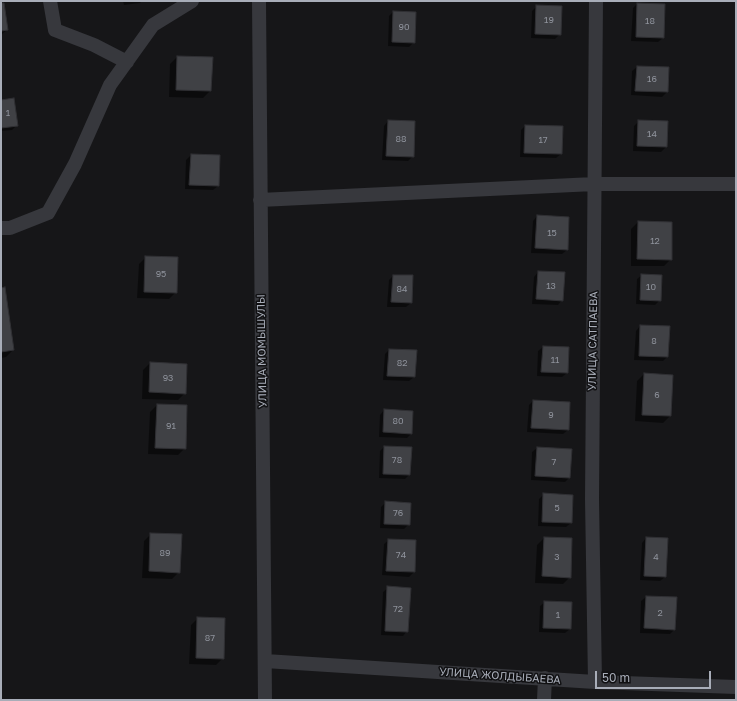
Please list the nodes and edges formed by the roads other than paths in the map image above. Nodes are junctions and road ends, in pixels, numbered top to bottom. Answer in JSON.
{"nodes":[{"id":1,"x":50,"y":1,"type":"edge"},
{"id":2,"x":192,"y":1,"type":"edge"},
{"id":3,"x":259,"y":1,"type":"edge"},
{"id":4,"x":596,"y":1,"type":"edge"},
{"id":5,"x":127,"y":62,"type":"junction"},
{"id":6,"x":594,"y":184,"type":"junction"},
{"id":7,"x":736,"y":184,"type":"edge"},
{"id":8,"x":260,"y":200,"type":"junction"},
{"id":9,"x":1,"y":228,"type":"edge"},
{"id":10,"x":265,"y":661,"type":"junction"},
{"id":11,"x":545,"y":678,"type":"junction"},
{"id":12,"x":595,"y":682,"type":"junction"},
{"id":13,"x":736,"y":688,"type":"edge"},
{"id":14,"x":265,"y":700,"type":"edge"},
{"id":15,"x":544,"y":700,"type":"edge"}],
"edges":[{"from":1,"to":5,"type":"street"},
{"from":2,"to":5,"type":"street"},
{"from":3,"to":8,"type":"street","name":"УЛИЦА МОМЫШУЛЫ"},
{"from":4,"to":6,"type":"street","name":"УЛИЦА САТПАЕВА"},
{"from":5,"to":9,"type":"street"},
{"from":6,"to":7,"type":"street"},
{"from":6,"to":8,"type":"street"},
{"from":6,"to":12,"type":"street","name":"УЛИЦА САТПАЕВА"},
{"from":8,"to":10,"type":"street","name":"УЛИЦА МОМЫШУЛЫ"},
{"from":10,"to":11,"type":"street","name":"УЛИЦА ЖОЛДЫБАЕВА"},
{"from":10,"to":14,"type":"street","name":"УЛИЦА МОМЫШУЛЫ"},
{"from":11,"to":12,"type":"street","name":"УЛИЦА ЖОЛДЫБАЕВА"},
{"from":11,"to":15,"type":"street"},
{"from":12,"to":13,"type":"street","name":"УЛИЦА ЖОЛДЫБАЕВА"}]}
